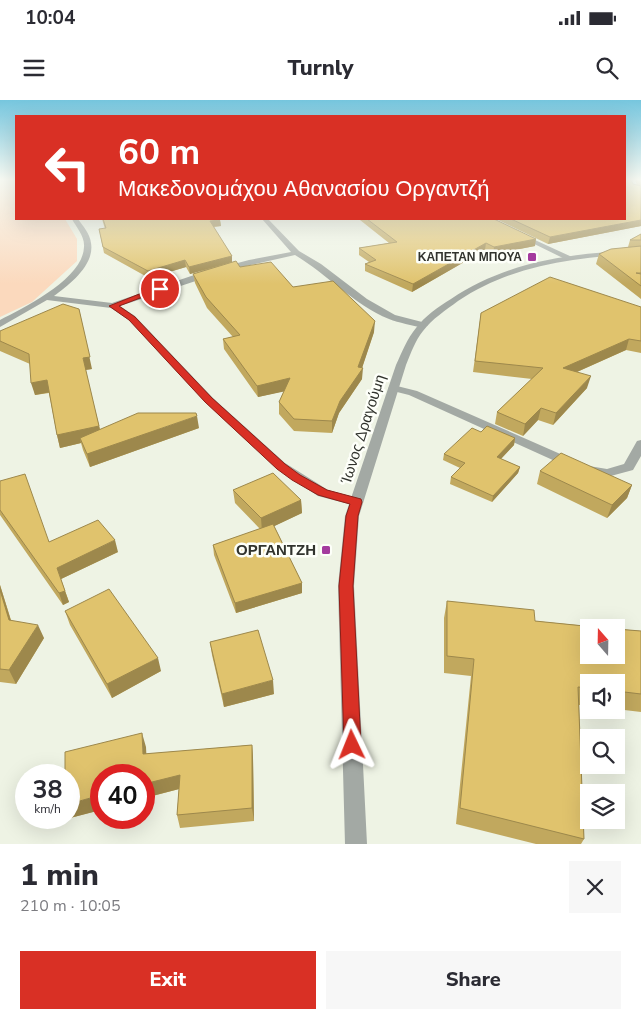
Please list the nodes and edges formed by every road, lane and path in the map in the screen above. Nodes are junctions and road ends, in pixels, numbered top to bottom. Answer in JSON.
{"nodes":[{"id":1,"x":76,"y":220,"type":"edge"},
{"id":2,"x":266,"y":220,"type":"edge"},
{"id":3,"x":516,"y":234,"type":"edge"},
{"id":4,"x":641,"y":252,"type":"edge"},
{"id":5,"x":296,"y":253,"type":"junction"},
{"id":6,"x":568,"y":257,"type":"junction"},
{"id":7,"x":48,"y":298,"type":"junction"},
{"id":8,"x":113,"y":306,"type":"junction"},
{"id":9,"x":0,"y":324,"type":"edge"},
{"id":10,"x":423,"y":325,"type":"junction"},
{"id":11,"x":393,"y":388,"type":"junction"},
{"id":12,"x":641,"y":444,"type":"edge"},
{"id":13,"x":356,"y":502,"type":"junction"},
{"id":14,"x":356,"y":844,"type":"edge"}],
"edges":[{"from":1,"to":7,"type":"street"},
{"from":2,"to":5,"type":"street"},
{"from":3,"to":6,"type":"street"},
{"from":4,"to":6,"type":"street","name":"Ίωνος Δραγούμη"},
{"from":5,"to":8,"type":"street"},
{"from":5,"to":10,"type":"street"},
{"from":6,"to":10,"type":"street","name":"Ίωνος Δραγούμη"},
{"from":7,"to":8,"type":"street"},
{"from":7,"to":9,"type":"street"},
{"from":8,"to":13,"type":"street"},
{"from":10,"to":11,"type":"street","name":"Ίωνος Δραγούμη"},
{"from":11,"to":12,"type":"street"},
{"from":11,"to":13,"type":"street","name":"Ίωνος Δραγούμη"},
{"from":13,"to":14,"type":"street","name":"Ίωνος Δραγούμη"}]}
